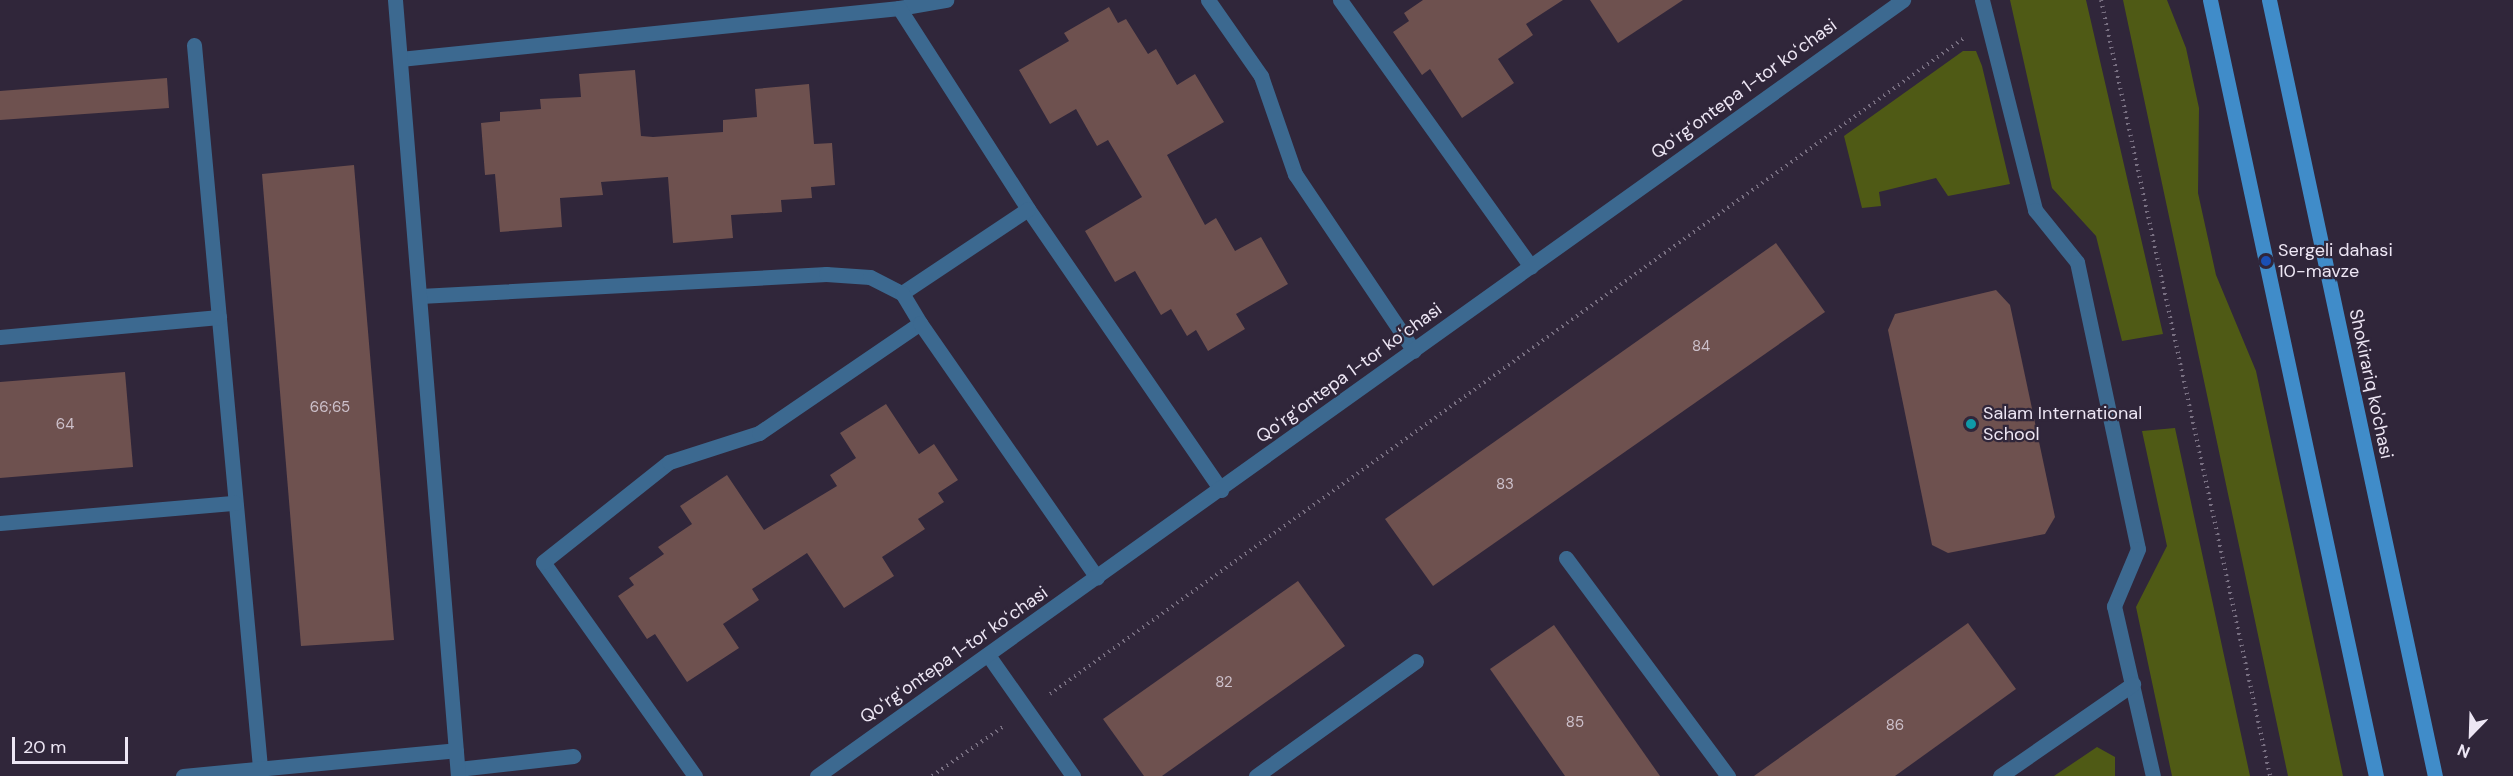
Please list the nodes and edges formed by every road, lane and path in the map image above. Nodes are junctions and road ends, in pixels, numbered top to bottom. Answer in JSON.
{"nodes":[{"id":1,"x":396,"y":0,"type":"edge"},
{"id":2,"x":946,"y":0,"type":"edge"},
{"id":3,"x":1208,"y":0,"type":"edge"},
{"id":4,"x":1340,"y":0,"type":"edge"},
{"id":5,"x":1903,"y":0,"type":"edge"},
{"id":6,"x":1982,"y":0,"type":"edge"},
{"id":7,"x":2101,"y":0,"type":"edge"},
{"id":8,"x":2210,"y":0,"type":"edge"},
{"id":9,"x":2269,"y":0,"type":"edge"},
{"id":10,"x":899,"y":8,"type":"junction"},
{"id":11,"x":1988,"y":22,"type":"junction"},
{"id":12,"x":194,"y":45,"type":"dead end"},
{"id":13,"x":400,"y":59,"type":"junction"},
{"id":14,"x":1028,"y":209,"type":"junction"},
{"id":15,"x":1531,"y":267,"type":"junction"},
{"id":16,"x":902,"y":293,"type":"junction"},
{"id":17,"x":420,"y":296,"type":"junction"},
{"id":18,"x":219,"y":317,"type":"junction"},
{"id":19,"x":920,"y":323,"type":"junction"},
{"id":20,"x":0,"y":337,"type":"edge"},
{"id":21,"x":1414,"y":351,"type":"junction"},
{"id":22,"x":1221,"y":490,"type":"junction"},
{"id":23,"x":235,"y":503,"type":"junction"},
{"id":24,"x":0,"y":523,"type":"edge"},
{"id":25,"x":1566,"y":558,"type":"dead end"},
{"id":26,"x":1097,"y":578,"type":"junction"},
{"id":27,"x":988,"y":655,"type":"junction"},
{"id":28,"x":1416,"y":661,"type":"dead end"},
{"id":29,"x":2133,"y":684,"type":"junction"},
{"id":30,"x":1027,"y":710,"type":"junction"},
{"id":31,"x":456,"y":750,"type":"junction"},
{"id":32,"x":573,"y":756,"type":"dead end"},
{"id":33,"x":260,"y":768,"type":"junction"},
{"id":34,"x":458,"y":773,"type":"edge"},
{"id":35,"x":183,"y":776,"type":"edge"},
{"id":36,"x":695,"y":776,"type":"edge"},
{"id":37,"x":817,"y":776,"type":"edge"},
{"id":38,"x":932,"y":776,"type":"edge"},
{"id":39,"x":1073,"y":776,"type":"edge"},
{"id":40,"x":1256,"y":776,"type":"edge"},
{"id":41,"x":1728,"y":776,"type":"edge"},
{"id":42,"x":2000,"y":776,"type":"edge"},
{"id":43,"x":2153,"y":776,"type":"edge"},
{"id":44,"x":2270,"y":776,"type":"edge"},
{"id":45,"x":2376,"y":776,"type":"edge"},
{"id":46,"x":2435,"y":776,"type":"edge"}],
"edges":[{"from":1,"to":13,"type":"street"},
{"from":2,"to":10,"type":"street"},
{"from":3,"to":21,"type":"street"},
{"from":4,"to":15,"type":"street"},
{"from":5,"to":15,"type":"street","name":"Qoʻrgʻontepa 1-tor koʻchasi"},
{"from":6,"to":11,"type":"street"},
{"from":7,"to":44,"type":"path"},
{"from":8,"to":45,"type":"main road"},
{"from":9,"to":46,"type":"main road","name":"Shokirariq ko'chasi"},
{"from":10,"to":13,"type":"street"},
{"from":10,"to":14,"type":"street"},
{"from":11,"to":29,"type":"street"},
{"from":11,"to":30,"type":"path"},
{"from":12,"to":18,"type":"street"},
{"from":13,"to":17,"type":"street"},
{"from":14,"to":16,"type":"street"},
{"from":14,"to":22,"type":"street"},
{"from":15,"to":21,"type":"street","name":"Qoʻrgʻontepa 1-tor koʻchasi"},
{"from":16,"to":17,"type":"street"},
{"from":16,"to":19,"type":"street"},
{"from":17,"to":31,"type":"street"},
{"from":18,"to":20,"type":"street"},
{"from":18,"to":23,"type":"street"},
{"from":19,"to":26,"type":"street"},
{"from":19,"to":36,"type":"street"},
{"from":21,"to":22,"type":"street","name":"Qoʻrgʻontepa 1-tor koʻchasi"},
{"from":22,"to":26,"type":"street","name":"Qoʻrgʻontepa 1-tor koʻchasi"},
{"from":23,"to":24,"type":"street"},
{"from":23,"to":33,"type":"street"},
{"from":25,"to":41,"type":"street"},
{"from":26,"to":27,"type":"street","name":"Qoʻrgʻontepa 1-tor koʻchasi"},
{"from":27,"to":30,"type":"street"},
{"from":27,"to":37,"type":"street","name":"Qoʻrgʻontepa 1-tor koʻchasi"},
{"from":28,"to":40,"type":"street"},
{"from":29,"to":42,"type":"street"},
{"from":29,"to":43,"type":"street"},
{"from":30,"to":38,"type":"path"},
{"from":30,"to":39,"type":"street"},
{"from":31,"to":33,"type":"street"},
{"from":31,"to":34,"type":"street"},
{"from":32,"to":34,"type":"street"},
{"from":33,"to":35,"type":"street"}]}
